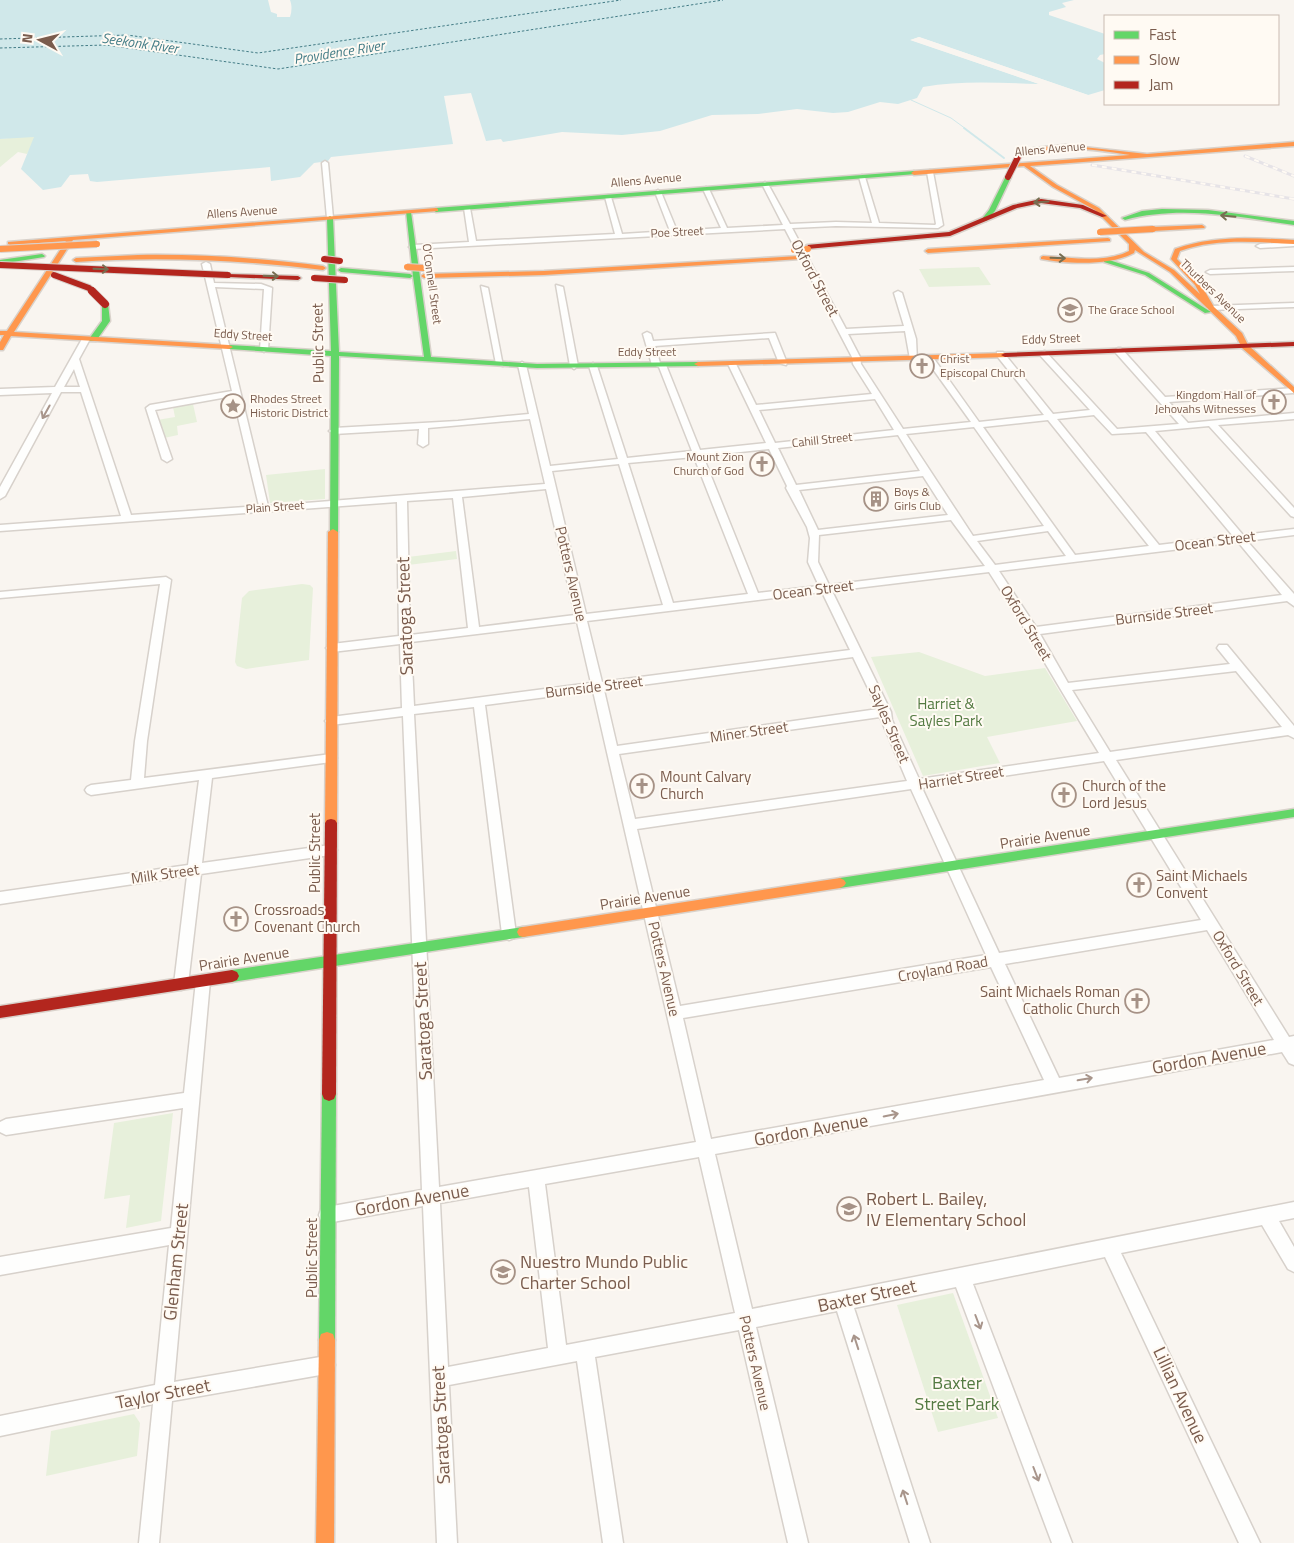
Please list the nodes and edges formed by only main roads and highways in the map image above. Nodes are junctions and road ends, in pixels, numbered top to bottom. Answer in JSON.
{"nodes":[{"id":1,"x":1294,"y":144,"type":"edge"},
{"id":2,"x":1100,"y":155,"type":"junction"},
{"id":3,"x":1022,"y":160,"type":"junction"},
{"id":4,"x":1078,"y":160,"type":"junction"},
{"id":5,"x":1050,"y":183,"type":"junction"},
{"id":6,"x":1065,"y":192,"type":"junction"},
{"id":7,"x":1106,"y":204,"type":"dead end"},
{"id":8,"x":1125,"y":206,"type":"dead end"},
{"id":9,"x":408,"y":212,"type":"junction"},
{"id":10,"x":1182,"y":212,"type":"junction"},
{"id":11,"x":1104,"y":216,"type":"junction"},
{"id":12,"x":330,"y":218,"type":"junction"},
{"id":13,"x":1294,"y":222,"type":"edge"},
{"id":14,"x":980,"y":223,"type":"junction"},
{"id":15,"x":1216,"y":227,"type":"dead end"},
{"id":16,"x":1233,"y":227,"type":"dead end"},
{"id":17,"x":1294,"y":230,"type":"edge"},
{"id":18,"x":1156,"y":233,"type":"junction"},
{"id":19,"x":1104,"y":236,"type":"junction"},
{"id":20,"x":72,"y":238,"type":"junction"},
{"id":21,"x":172,"y":242,"type":"dead end"},
{"id":22,"x":1294,"y":242,"type":"edge"},
{"id":23,"x":0,"y":243,"type":"edge"},
{"id":24,"x":1132,"y":244,"type":"junction"},
{"id":25,"x":253,"y":248,"type":"dead end"},
{"id":26,"x":0,"y":250,"type":"edge"},
{"id":27,"x":809,"y":251,"type":"junction"},
{"id":28,"x":795,"y":252,"type":"junction"},
{"id":29,"x":280,"y":253,"type":"junction"},
{"id":30,"x":849,"y":255,"type":"dead end"},
{"id":31,"x":78,"y":256,"type":"junction"},
{"id":32,"x":1084,"y":259,"type":"junction"},
{"id":33,"x":38,"y":260,"type":"junction"},
{"id":34,"x":1157,"y":262,"type":"junction"},
{"id":35,"x":0,"y":263,"type":"edge"},
{"id":36,"x":324,"y":263,"type":"junction"},
{"id":37,"x":0,"y":270,"type":"edge"},
{"id":38,"x":342,"y":270,"type":"junction"},
{"id":39,"x":409,"y":275,"type":"junction"},
{"id":40,"x":425,"y":275,"type":"junction"},
{"id":41,"x":1209,"y":310,"type":"junction"},
{"id":42,"x":5,"y":334,"type":"edge"},
{"id":43,"x":90,"y":339,"type":"junction"},
{"id":44,"x":1294,"y":344,"type":"edge"},
{"id":45,"x":1245,"y":346,"type":"junction"},
{"id":46,"x":0,"y":348,"type":"edge"},
{"id":47,"x":334,"y":354,"type":"junction"},
{"id":48,"x":428,"y":360,"type":"junction"},
{"id":49,"x":1293,"y":390,"type":"edge"},
{"id":50,"x":1294,"y":814,"type":"edge"},
{"id":51,"x":329,"y":960,"type":"junction"},
{"id":52,"x":0,"y":1012,"type":"edge"},
{"id":53,"x":325,"y":1543,"type":"edge"}],
"edges":[{"from":1,"to":2,"type":"main road"},
{"from":2,"to":3,"type":"main road"},
{"from":2,"to":4,"type":"main road","name":"Allens Avenue"},
{"from":3,"to":4,"type":"main road","name":"Allens Avenue"},
{"from":3,"to":5,"type":"main road","name":"Thurbers Avenue"},
{"from":3,"to":9,"type":"main road","name":"Allens Avenue"},
{"from":3,"to":14,"type":"main road","bridge":true},
{"from":4,"to":5,"type":"main road"},
{"from":5,"to":6,"type":"main road","name":"Thurbers Avenue"},
{"from":6,"to":7,"type":"main road"},
{"from":6,"to":11,"type":"main road","name":"Thurbers Avenue"},
{"from":8,"to":10,"type":"main road"},
{"from":9,"to":12,"type":"main road","name":"Allens Avenue"},
{"from":9,"to":48,"type":"main road","name":"O'Connell Street"},
{"from":13,"to":10,"type":"main road","one_way":true},
{"from":10,"to":34,"type":"main road","name":"Thurbers Avenue"},
{"from":11,"to":14,"type":"main road","one_way":true},
{"from":11,"to":24,"type":"main road","name":"Thurbers Avenue"},
{"from":12,"to":20,"type":"main road","name":"Allens Avenue"},
{"from":12,"to":47,"type":"main road","name":"Public Street"},
{"from":14,"to":27,"type":"main road"},
{"from":15,"to":18,"type":"main road"},
{"from":16,"to":17,"type":"main road"},
{"from":18,"to":19,"type":"main road"},
{"from":18,"to":22,"type":"main road"},
{"from":19,"to":27,"type":"main road"},
{"from":19,"to":32,"type":"main road","one_way":true},
{"from":20,"to":23,"type":"main road","name":"Allens Avenue"},
{"from":20,"to":42,"type":"main road"},
{"from":21,"to":26,"type":"main road","bridge":true},
{"from":22,"to":41,"type":"main road"},
{"from":24,"to":32,"type":"main road"},
{"from":24,"to":34,"type":"main road","name":"Thurbers Avenue"},
{"from":25,"to":29,"type":"main road"},
{"from":27,"to":28,"type":"main road","bridge":true},
{"from":27,"to":30,"type":"main road"},
{"from":28,"to":40,"type":"main road"},
{"from":28,"to":40,"type":"main road"},
{"from":29,"to":31,"type":"main road"},
{"from":29,"to":36,"type":"main road"},
{"from":31,"to":33,"type":"main road"},
{"from":31,"to":36,"type":"main road"},
{"from":32,"to":41,"type":"main road"},
{"from":33,"to":35,"type":"main road"},
{"from":33,"to":37,"type":"main road"},
{"from":34,"to":41,"type":"main road","name":"Thurbers Avenue"},
{"from":35,"to":38,"type":"main road","one_way":true,"bridge":true},
{"from":36,"to":38,"type":"main road","bridge":true},
{"from":37,"to":43,"type":"main road","bridge":true},
{"from":38,"to":39,"type":"main road"},
{"from":38,"to":39,"type":"main road"},
{"from":39,"to":40,"type":"main road"},
{"from":41,"to":45,"type":"main road","name":"Thurbers Avenue"},
{"from":42,"to":43,"type":"main road","name":"Eddy Street"},
{"from":42,"to":46,"type":"main road"},
{"from":43,"to":47,"type":"main road","name":"Eddy Street"},
{"from":44,"to":45,"type":"main road","name":"Eddy Street"},
{"from":45,"to":48,"type":"main road","name":"Eddy Street"},
{"from":45,"to":49,"type":"main road","name":"Thurbers Avenue"},
{"from":47,"to":48,"type":"main road","name":"Eddy Street"},
{"from":47,"to":51,"type":"main road","name":"Public Street"},
{"from":50,"to":51,"type":"main road","name":"Prairie Avenue"},
{"from":51,"to":52,"type":"main road","name":"Prairie Avenue"},
{"from":51,"to":53,"type":"main road","name":"Public Street"}]}
